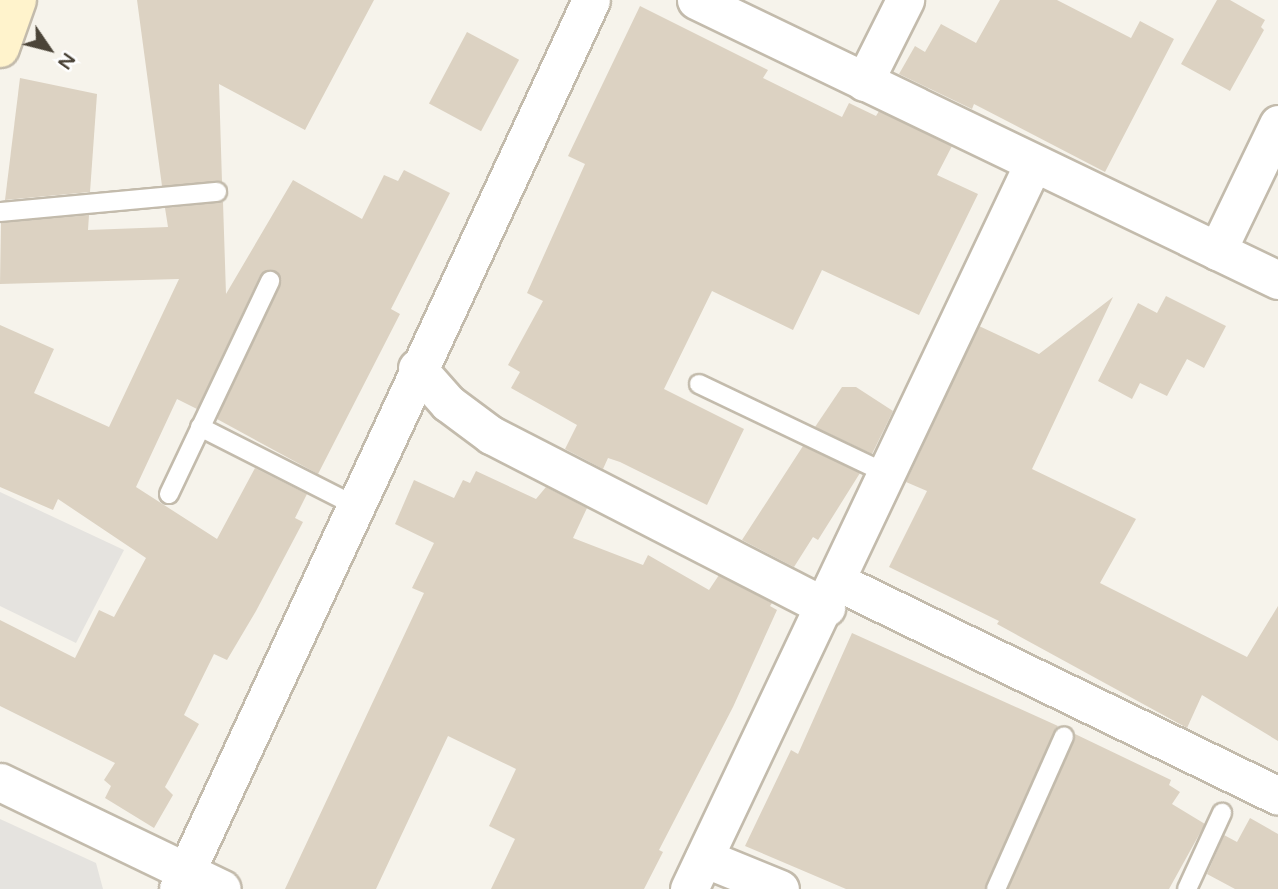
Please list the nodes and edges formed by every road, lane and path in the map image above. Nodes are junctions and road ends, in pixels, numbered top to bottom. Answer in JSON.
{"nodes":[{"id":1,"x":17,"y":0,"type":"edge"},
{"id":2,"x":591,"y":0,"type":"edge"},
{"id":3,"x":696,"y":0,"type":"edge"},
{"id":4,"x":905,"y":0,"type":"edge"},
{"id":5,"x":0,"y":48,"type":"edge"},
{"id":6,"x":864,"y":82,"type":"junction"},
{"id":7,"x":1278,"y":124,"type":"edge"},
{"id":8,"x":1033,"y":164,"type":"junction"},
{"id":9,"x":217,"y":192,"type":"dead end"},
{"id":10,"x":0,"y":212,"type":"edge"},
{"id":11,"x":1217,"y":251,"type":"junction"},
{"id":12,"x":1278,"y":280,"type":"edge"},
{"id":13,"x":270,"y":281,"type":"dead end"},
{"id":14,"x":417,"y":368,"type":"junction"},
{"id":15,"x":699,"y":384,"type":"dead end"},
{"id":16,"x":200,"y":427,"type":"junction"},
{"id":17,"x":888,"y":474,"type":"junction"},
{"id":18,"x":169,"y":494,"type":"dead end"},
{"id":19,"x":355,"y":505,"type":"junction"},
{"id":20,"x":832,"y":594,"type":"junction"},
{"id":21,"x":1064,"y":736,"type":"dead end"},
{"id":22,"x":0,"y":782,"type":"edge"},
{"id":23,"x":1278,"y":796,"type":"edge"},
{"id":24,"x":1222,"y":813,"type":"dead end"},
{"id":25,"x":697,"y":873,"type":"edge"},
{"id":26,"x":182,"y":880,"type":"edge"},
{"id":27,"x":222,"y":889,"type":"edge"},
{"id":28,"x":780,"y":889,"type":"edge"},
{"id":29,"x":996,"y":889,"type":"edge"},
{"id":30,"x":1187,"y":889,"type":"edge"}],
"edges":[{"from":1,"to":5,"type":"main road"},
{"from":2,"to":14,"type":"street"},
{"from":3,"to":6,"type":"street"},
{"from":4,"to":6,"type":"street"},
{"from":6,"to":8,"type":"street"},
{"from":7,"to":11,"type":"street"},
{"from":8,"to":11,"type":"street"},
{"from":8,"to":17,"type":"street"},
{"from":9,"to":10,"type":"lane"},
{"from":11,"to":12,"type":"street"},
{"from":13,"to":16,"type":"lane"},
{"from":14,"to":19,"type":"street"},
{"from":14,"to":20,"type":"street"},
{"from":15,"to":17,"type":"lane"},
{"from":16,"to":18,"type":"lane"},
{"from":16,"to":19,"type":"lane"},
{"from":17,"to":20,"type":"street"},
{"from":19,"to":26,"type":"street"},
{"from":20,"to":23,"type":"street"},
{"from":20,"to":25,"type":"street"},
{"from":21,"to":29,"type":"lane"},
{"from":22,"to":26,"type":"street"},
{"from":24,"to":30,"type":"lane"},
{"from":25,"to":28,"type":"street"},
{"from":26,"to":27,"type":"street"}]}
